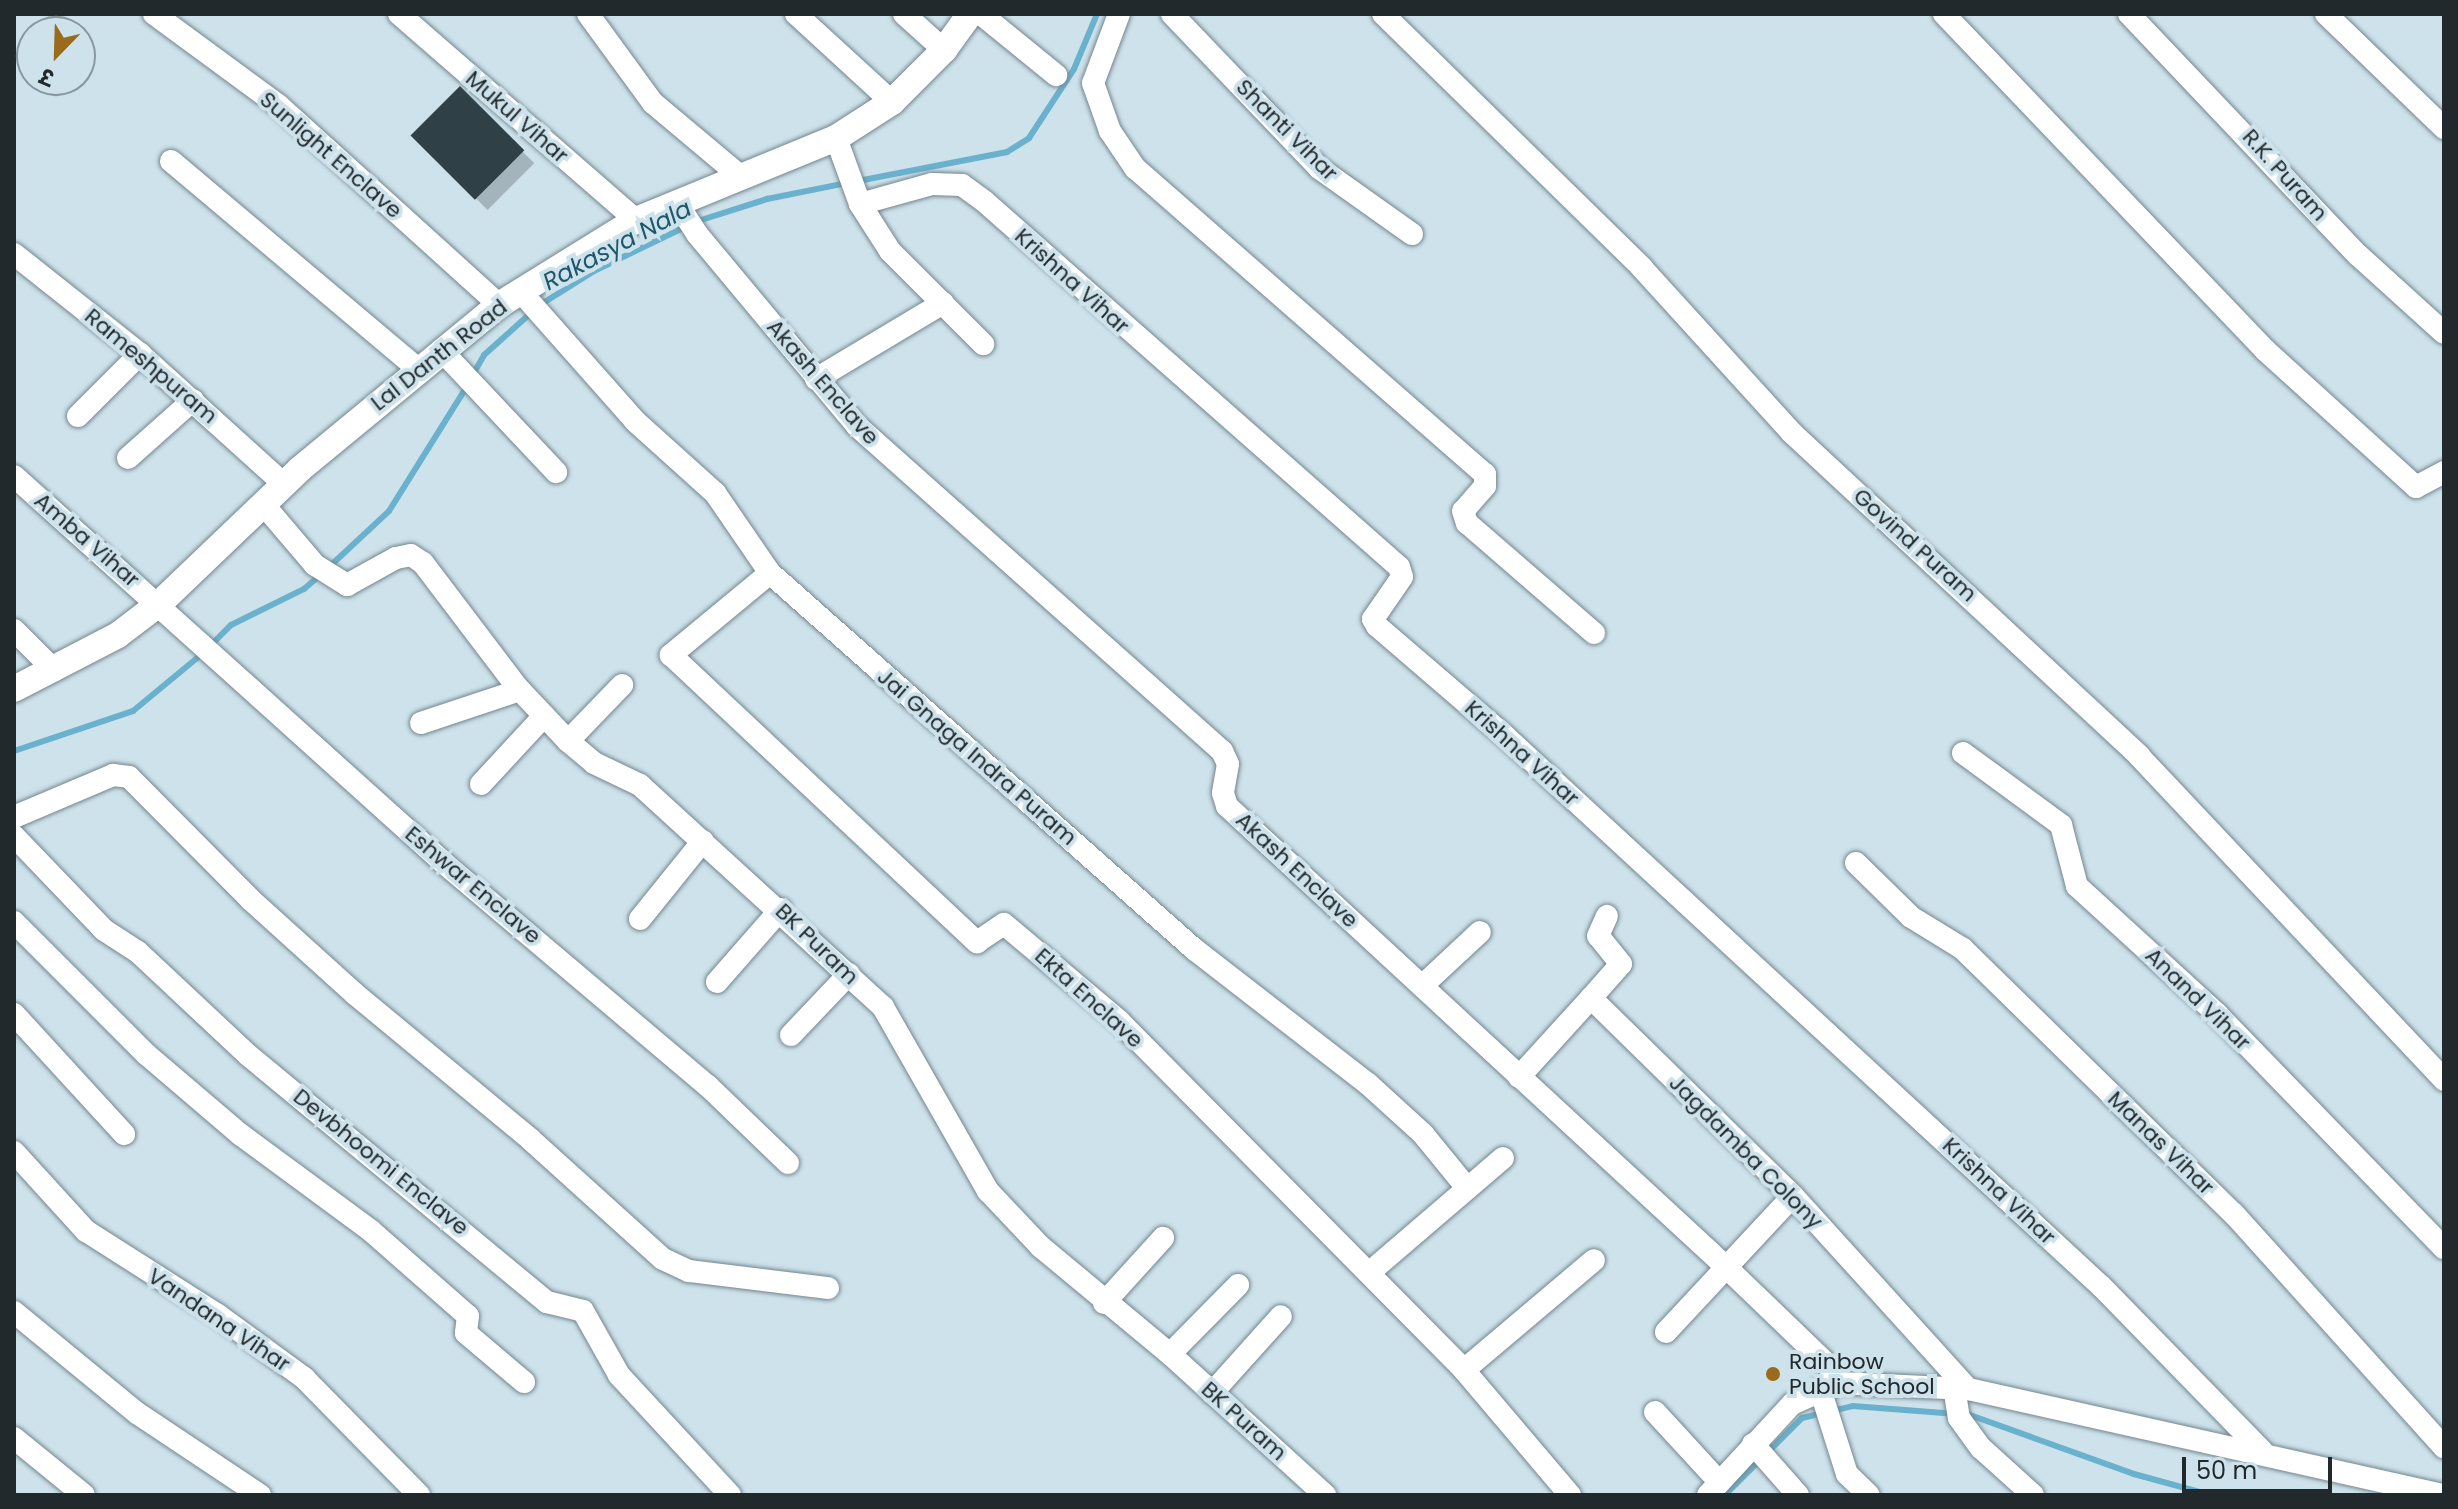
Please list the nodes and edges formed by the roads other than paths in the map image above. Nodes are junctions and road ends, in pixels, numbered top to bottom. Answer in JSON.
{"nodes":[{"id":1,"x":154,"y":14,"type":"edge"},
{"id":2,"x":399,"y":14,"type":"edge"},
{"id":3,"x":588,"y":14,"type":"edge"},
{"id":4,"x":796,"y":14,"type":"edge"},
{"id":5,"x":904,"y":14,"type":"edge"},
{"id":6,"x":970,"y":14,"type":"edge"},
{"id":7,"x":981,"y":14,"type":"edge"},
{"id":8,"x":1119,"y":14,"type":"edge"},
{"id":9,"x":1172,"y":14,"type":"edge"},
{"id":10,"x":1383,"y":14,"type":"edge"},
{"id":11,"x":1944,"y":14,"type":"edge"},
{"id":12,"x":2129,"y":14,"type":"edge"},
{"id":13,"x":2326,"y":14,"type":"edge"},
{"id":14,"x":944,"y":50,"type":"junction"},
{"id":15,"x":1056,"y":75,"type":"dead end"},
{"id":16,"x":892,"y":102,"type":"junction"},
{"id":17,"x":2444,"y":128,"type":"edge"},
{"id":18,"x":836,"y":138,"type":"junction"},
{"id":19,"x":171,"y":161,"type":"dead end"},
{"id":20,"x":740,"y":176,"type":"junction"},
{"id":21,"x":858,"y":201,"type":"junction"},
{"id":22,"x":687,"y":218,"type":"junction"},
{"id":23,"x":636,"y":220,"type":"junction"},
{"id":24,"x":1412,"y":234,"type":"dead end"},
{"id":25,"x":14,"y":254,"type":"edge"},
{"id":26,"x":522,"y":303,"type":"junction"},
{"id":27,"x":943,"y":303,"type":"junction"},
{"id":28,"x":2444,"y":333,"type":"edge"},
{"id":29,"x":983,"y":344,"type":"dead end"},
{"id":30,"x":441,"y":350,"type":"junction"},
{"id":31,"x":140,"y":354,"type":"junction"},
{"id":32,"x":418,"y":369,"type":"junction"},
{"id":33,"x":816,"y":379,"type":"junction"},
{"id":34,"x":193,"y":400,"type":"junction"},
{"id":35,"x":78,"y":416,"type":"dead end"},
{"id":36,"x":128,"y":458,"type":"dead end"},
{"id":37,"x":556,"y":472,"type":"dead end"},
{"id":38,"x":2444,"y":472,"type":"edge"},
{"id":39,"x":14,"y":476,"type":"edge"},
{"id":40,"x":284,"y":484,"type":"junction"},
{"id":41,"x":263,"y":504,"type":"junction"},
{"id":42,"x":770,"y":573,"type":"junction"},
{"id":43,"x":160,"y":603,"type":"junction"},
{"id":44,"x":14,"y":630,"type":"edge"},
{"id":45,"x":1594,"y":633,"type":"dead end"},
{"id":46,"x":54,"y":670,"type":"junction"},
{"id":47,"x":622,"y":685,"type":"dead end"},
{"id":48,"x":14,"y":689,"type":"edge"},
{"id":49,"x":520,"y":690,"type":"junction"},
{"id":50,"x":544,"y":716,"type":"junction"},
{"id":51,"x":421,"y":723,"type":"dead end"},
{"id":52,"x":568,"y":741,"type":"junction"},
{"id":53,"x":1963,"y":753,"type":"dead end"},
{"id":54,"x":481,"y":784,"type":"dead end"},
{"id":55,"x":14,"y":817,"type":"edge"},
{"id":56,"x":14,"y":836,"type":"edge"},
{"id":57,"x":703,"y":841,"type":"junction"},
{"id":58,"x":1856,"y":863,"type":"dead end"},
{"id":59,"x":781,"y":909,"type":"junction"},
{"id":60,"x":1607,"y":916,"type":"dead end"},
{"id":61,"x":640,"y":919,"type":"dead end"},
{"id":62,"x":14,"y":922,"type":"edge"},
{"id":63,"x":1480,"y":932,"type":"dead end"},
{"id":64,"x":849,"y":974,"type":"junction"},
{"id":65,"x":717,"y":982,"type":"dead end"},
{"id":66,"x":1422,"y":986,"type":"junction"},
{"id":67,"x":1591,"y":998,"type":"junction"},
{"id":68,"x":14,"y":1014,"type":"edge"},
{"id":69,"x":791,"y":1035,"type":"dead end"},
{"id":70,"x":1519,"y":1077,"type":"junction"},
{"id":71,"x":2444,"y":1080,"type":"edge"},
{"id":72,"x":124,"y":1134,"type":"dead end"},
{"id":73,"x":14,"y":1152,"type":"edge"},
{"id":74,"x":1503,"y":1158,"type":"dead end"},
{"id":75,"x":788,"y":1163,"type":"dead end"},
{"id":76,"x":1467,"y":1188,"type":"junction"},
{"id":77,"x":1793,"y":1196,"type":"junction"},
{"id":78,"x":1163,"y":1238,"type":"dead end"},
{"id":79,"x":2444,"y":1248,"type":"edge"},
{"id":80,"x":1594,"y":1260,"type":"dead end"},
{"id":81,"x":1726,"y":1267,"type":"junction"},
{"id":82,"x":1370,"y":1272,"type":"junction"},
{"id":83,"x":1238,"y":1285,"type":"dead end"},
{"id":84,"x":828,"y":1288,"type":"dead end"},
{"id":85,"x":1104,"y":1303,"type":"junction"},
{"id":86,"x":14,"y":1312,"type":"edge"},
{"id":87,"x":1281,"y":1316,"type":"dead end"},
{"id":88,"x":1666,"y":1332,"type":"dead end"},
{"id":89,"x":1170,"y":1354,"type":"junction"},
{"id":90,"x":1464,"y":1370,"type":"junction"},
{"id":91,"x":524,"y":1382,"type":"dead end"},
{"id":92,"x":1212,"y":1393,"type":"junction"},
{"id":93,"x":1828,"y":1399,"type":"junction"},
{"id":94,"x":1959,"y":1400,"type":"junction"},
{"id":95,"x":1655,"y":1412,"type":"dead end"},
{"id":96,"x":14,"y":1438,"type":"edge"},
{"id":97,"x":1760,"y":1446,"type":"junction"},
{"id":98,"x":2444,"y":1447,"type":"edge"},
{"id":99,"x":2262,"y":1451,"type":"junction"},
{"id":100,"x":1710,"y":1484,"type":"edge"},
{"id":101,"x":2377,"y":1488,"type":"edge"},
{"id":102,"x":84,"y":1495,"type":"edge"},
{"id":103,"x":260,"y":1495,"type":"edge"},
{"id":104,"x":419,"y":1495,"type":"edge"},
{"id":105,"x":730,"y":1495,"type":"edge"},
{"id":106,"x":1325,"y":1495,"type":"edge"},
{"id":107,"x":1570,"y":1495,"type":"edge"},
{"id":108,"x":1692,"y":1495,"type":"edge"},
{"id":109,"x":1798,"y":1495,"type":"edge"},
{"id":110,"x":1869,"y":1495,"type":"edge"},
{"id":111,"x":2033,"y":1495,"type":"edge"},
{"id":112,"x":2444,"y":1495,"type":"edge"}],
"edges":[{"from":1,"to":26,"type":"street","name":"Sunlight Enclave"},
{"from":2,"to":23,"type":"street","name":"Mukul Vihar"},
{"from":3,"to":20,"type":"street"},
{"from":4,"to":16,"type":"street"},
{"from":5,"to":14,"type":"street"},
{"from":6,"to":14,"type":"street","name":"Lal Danth Road"},
{"from":7,"to":15,"type":"street"},
{"from":8,"to":45,"type":"street"},
{"from":9,"to":24,"type":"street","name":"Shanti Vihar"},
{"from":10,"to":71,"type":"street","name":"Govind Puram"},
{"from":11,"to":38,"type":"street"},
{"from":12,"to":28,"type":"street","name":"R.K. Puram"},
{"from":13,"to":17,"type":"street"},
{"from":14,"to":16,"type":"street","name":"Lal Danth Road"},
{"from":16,"to":18,"type":"street","name":"Lal Danth Road"},
{"from":18,"to":20,"type":"street","name":"Lal Danth Road"},
{"from":18,"to":21,"type":"street"},
{"from":19,"to":32,"type":"street"},
{"from":20,"to":22,"type":"street","name":"Lal Danth Road"},
{"from":21,"to":27,"type":"street"},
{"from":21,"to":99,"type":"street","name":"Krishna Vihar"},
{"from":22,"to":23,"type":"street","name":"Lal Danth Road"},
{"from":22,"to":33,"type":"street","name":"Akash Enclave"},
{"from":23,"to":26,"type":"street","name":"Lal Danth Road"},
{"from":25,"to":31,"type":"street","name":"Rameshpuram"},
{"from":26,"to":30,"type":"street","name":"Lal Danth Road"},
{"from":26,"to":42,"type":"street","name":"Jai Gnaga Indra Puram"},
{"from":27,"to":29,"type":"street"},
{"from":27,"to":33,"type":"street"},
{"from":30,"to":32,"type":"street","name":"Lal Danth Road"},
{"from":30,"to":37,"type":"street"},
{"from":31,"to":34,"type":"street","name":"Rameshpuram"},
{"from":31,"to":35,"type":"street"},
{"from":32,"to":40,"type":"street","name":"Lal Danth Road"},
{"from":33,"to":66,"type":"street","name":"Akash Enclave"},
{"from":34,"to":36,"type":"street"},
{"from":34,"to":40,"type":"street","name":"Rameshpuram"},
{"from":39,"to":43,"type":"street","name":"Amba Vihar"},
{"from":40,"to":41,"type":"street","name":"Lal Danth Road"},
{"from":41,"to":43,"type":"street","name":"Lal Danth Road"},
{"from":41,"to":49,"type":"street","name":"BK Puram"},
{"from":42,"to":76,"type":"street","name":"Jai Gnaga Indra Puram"},
{"from":42,"to":82,"type":"street","name":"Ekta Enclave"},
{"from":43,"to":46,"type":"street","name":"Lal Danth Road"},
{"from":43,"to":75,"type":"street","name":"Eshwar Enclave"},
{"from":44,"to":46,"type":"street"},
{"from":46,"to":48,"type":"street","name":"Lal Danth Road"},
{"from":47,"to":52,"type":"street"},
{"from":49,"to":50,"type":"street","name":"BK Puram"},
{"from":49,"to":51,"type":"street"},
{"from":50,"to":52,"type":"street","name":"BK Puram"},
{"from":50,"to":54,"type":"street"},
{"from":52,"to":57,"type":"street","name":"BK Puram"},
{"from":53,"to":79,"type":"street","name":"Anand Vihar"},
{"from":55,"to":84,"type":"street"},
{"from":56,"to":105,"type":"street","name":"Devbhoomi Enclave"},
{"from":57,"to":59,"type":"street","name":"BK Puram"},
{"from":57,"to":61,"type":"street"},
{"from":58,"to":98,"type":"street","name":"Manas Vihar"},
{"from":59,"to":64,"type":"street","name":"BK Puram"},
{"from":59,"to":65,"type":"street"},
{"from":60,"to":67,"type":"street"},
{"from":62,"to":91,"type":"street"},
{"from":63,"to":66,"type":"street"},
{"from":64,"to":69,"type":"street"},
{"from":64,"to":85,"type":"street","name":"BK Puram"},
{"from":66,"to":70,"type":"street","name":"Akash Enclave"},
{"from":67,"to":70,"type":"street"},
{"from":67,"to":77,"type":"street","name":"Jagdamba Colony"},
{"from":68,"to":72,"type":"street"},
{"from":70,"to":81,"type":"street","name":"Akash Enclave"},
{"from":73,"to":104,"type":"street","name":"Vandana Vihar"},
{"from":74,"to":76,"type":"street"},
{"from":76,"to":82,"type":"street"},
{"from":77,"to":81,"type":"street"},
{"from":77,"to":94,"type":"street","name":"Jagdamba Colony"},
{"from":78,"to":85,"type":"street"},
{"from":80,"to":90,"type":"street"},
{"from":81,"to":88,"type":"street"},
{"from":81,"to":93,"type":"street","name":"Akash Enclave"},
{"from":82,"to":90,"type":"street","name":"Ekta Enclave"},
{"from":83,"to":89,"type":"street"},
{"from":85,"to":89,"type":"street","name":"BK Puram"},
{"from":86,"to":103,"type":"street"},
{"from":87,"to":92,"type":"street"},
{"from":89,"to":92,"type":"street","name":"BK Puram"},
{"from":90,"to":107,"type":"street","name":"Ekta Enclave"},
{"from":92,"to":106,"type":"street","name":"BK Puram"},
{"from":93,"to":94,"type":"street"},
{"from":93,"to":97,"type":"street"},
{"from":93,"to":110,"type":"street","name":"Akash Enclave"},
{"from":94,"to":99,"type":"street"},
{"from":94,"to":111,"type":"street","name":"Jagdamba Colony"},
{"from":95,"to":100,"type":"street"},
{"from":96,"to":102,"type":"street"},
{"from":97,"to":100,"type":"street"},
{"from":97,"to":109,"type":"street"},
{"from":99,"to":101,"type":"street"},
{"from":100,"to":108,"type":"street"},
{"from":101,"to":112,"type":"street"}]}
